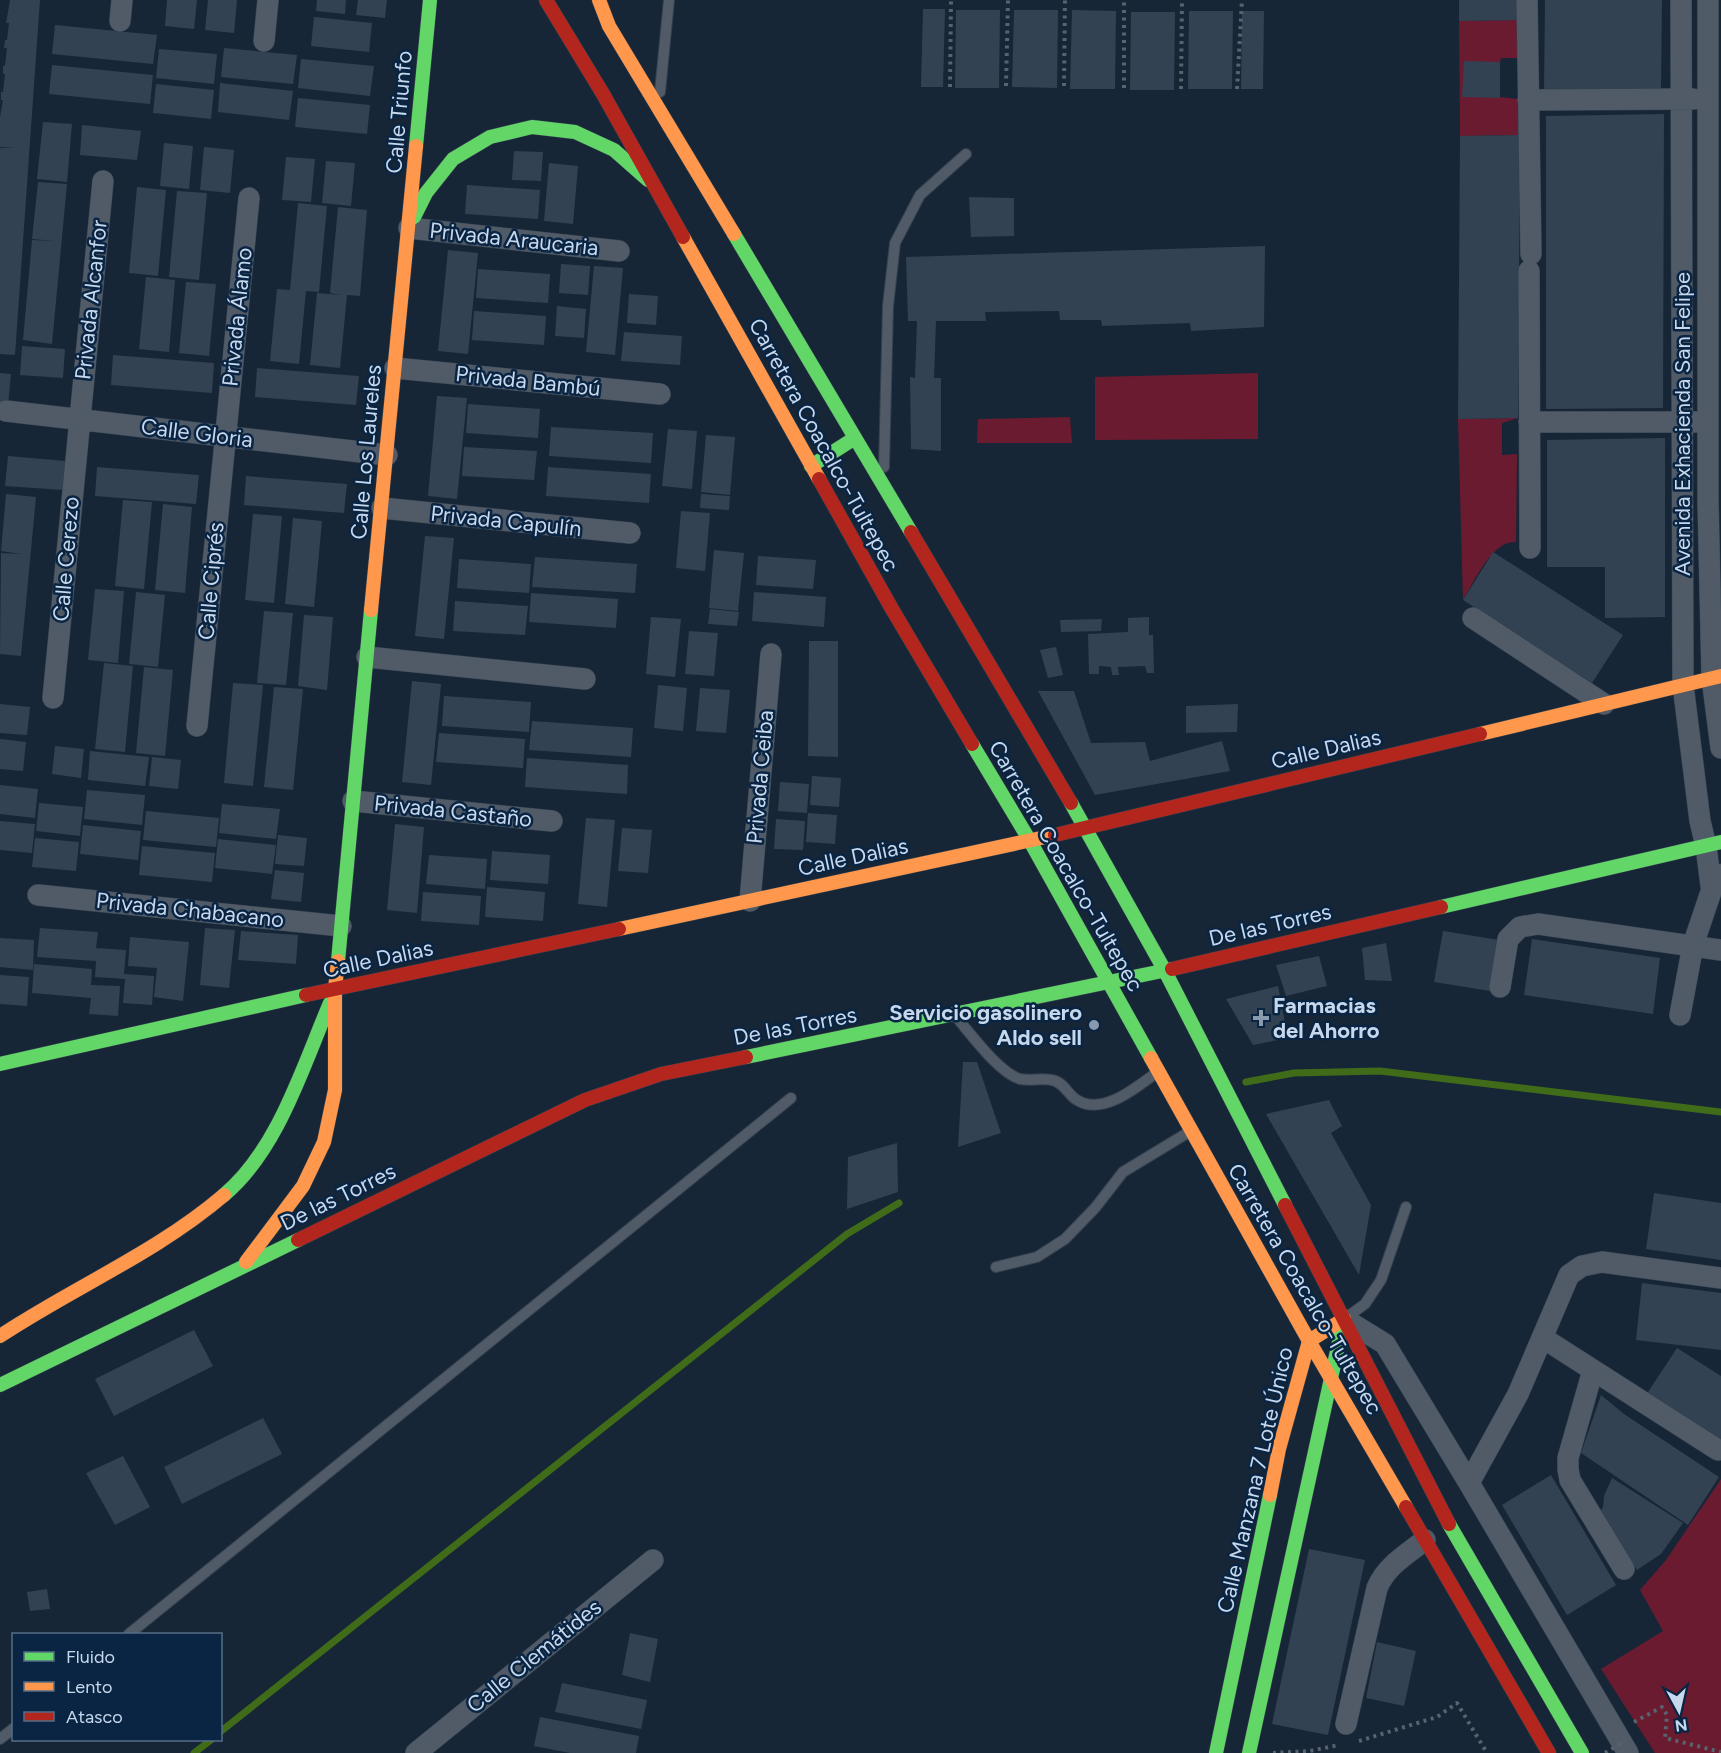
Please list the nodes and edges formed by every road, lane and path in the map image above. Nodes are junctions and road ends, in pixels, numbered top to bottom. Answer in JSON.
{"nodes":[{"id":1,"x":268,"y":0,"type":"edge"},
{"id":2,"x":430,"y":0,"type":"edge"},
{"id":3,"x":546,"y":0,"type":"edge"},
{"id":4,"x":599,"y":0,"type":"edge"},
{"id":5,"x":669,"y":0,"type":"edge"},
{"id":6,"x":951,"y":0,"type":"edge"},
{"id":7,"x":1008,"y":0,"type":"edge"},
{"id":8,"x":1065,"y":0,"type":"edge"},
{"id":9,"x":1124,"y":0,"type":"edge"},
{"id":10,"x":1182,"y":0,"type":"edge"},
{"id":11,"x":1242,"y":0,"type":"edge"},
{"id":12,"x":1527,"y":0,"type":"edge"},
{"id":13,"x":1681,"y":0,"type":"edge"},
{"id":14,"x":1708,"y":0,"type":"edge"},
{"id":15,"x":264,"y":41,"type":"dead end"},
{"id":16,"x":586,"y":42,"type":"dead end"},
{"id":17,"x":1715,"y":66,"type":"edge"},
{"id":18,"x":1006,"y":86,"type":"dead end"},
{"id":19,"x":1064,"y":86,"type":"dead end"},
{"id":20,"x":950,"y":87,"type":"dead end"},
{"id":21,"x":1124,"y":88,"type":"dead end"},
{"id":22,"x":1181,"y":89,"type":"dead end"},
{"id":23,"x":1237,"y":89,"type":"dead end"},
{"id":24,"x":603,"y":94,"type":"junction"},
{"id":25,"x":1681,"y":99,"type":"junction"},
{"id":26,"x":1709,"y":99,"type":"junction"},
{"id":27,"x":1528,"y":100,"type":"junction"},
{"id":28,"x":659,"y":107,"type":"junction"},
{"id":29,"x":966,"y":154,"type":"dead end"},
{"id":30,"x":103,"y":181,"type":"dead end"},
{"id":31,"x":656,"y":188,"type":"junction"},
{"id":32,"x":249,"y":198,"type":"dead end"},
{"id":33,"x":1715,"y":210,"type":"edge"},
{"id":34,"x":409,"y":228,"type":"junction"},
{"id":35,"x":619,"y":251,"type":"dead end"},
{"id":36,"x":1715,"y":354,"type":"edge"},
{"id":37,"x":395,"y":368,"type":"junction"},
{"id":38,"x":660,"y":394,"type":"dead end"},
{"id":39,"x":6,"y":411,"type":"dead end"},
{"id":40,"x":79,"y":420,"type":"junction"},
{"id":41,"x":1682,"y":421,"type":"junction"},
{"id":42,"x":1709,"y":422,"type":"junction"},
{"id":43,"x":1529,"y":423,"type":"junction"},
{"id":44,"x":224,"y":436,"type":"junction"},
{"id":45,"x":855,"y":438,"type":"junction"},
{"id":46,"x":387,"y":455,"type":"junction"},
{"id":47,"x":811,"y":466,"type":"junction"},
{"id":48,"x":884,"y":485,"type":"junction"},
{"id":49,"x":1715,"y":500,"type":"edge"},
{"id":50,"x":382,"y":508,"type":"junction"},
{"id":51,"x":630,"y":533,"type":"dead end"},
{"id":52,"x":1530,"y":548,"type":"dead end"},
{"id":53,"x":1473,"y":618,"type":"dead end"},
{"id":54,"x":771,"y":654,"type":"dead end"},
{"id":55,"x":367,"y":657,"type":"junction"},
{"id":56,"x":1716,"y":677,"type":"edge"},
{"id":57,"x":585,"y":679,"type":"dead end"},
{"id":58,"x":1683,"y":686,"type":"junction"},
{"id":59,"x":53,"y":698,"type":"dead end"},
{"id":60,"x":1604,"y":704,"type":"junction"},
{"id":61,"x":197,"y":726,"type":"dead end"},
{"id":62,"x":1721,"y":748,"type":"edge"},
{"id":63,"x":353,"y":801,"type":"junction"},
{"id":64,"x":552,"y":821,"type":"dead end"},
{"id":65,"x":1086,"y":828,"type":"junction"},
{"id":66,"x":1030,"y":841,"type":"junction"},
{"id":67,"x":1714,"y":844,"type":"edge"},
{"id":68,"x":1721,"y":865,"type":"edge"},
{"id":69,"x":1711,"y":886,"type":"junction"},
{"id":70,"x":38,"y":895,"type":"dead end"},
{"id":71,"x":750,"y":901,"type":"junction"},
{"id":72,"x":341,"y":926,"type":"junction"},
{"id":73,"x":1693,"y":945,"type":"junction"},
{"id":74,"x":1721,"y":950,"type":"edge"},
{"id":75,"x":1165,"y":971,"type":"junction"},
{"id":76,"x":1110,"y":983,"type":"junction"},
{"id":77,"x":1500,"y":987,"type":"dead end"},
{"id":78,"x":335,"y":989,"type":"junction"},
{"id":79,"x":954,"y":1015,"type":"junction"},
{"id":80,"x":1680,"y":1015,"type":"dead end"},
{"id":81,"x":0,"y":1064,"type":"edge"},
{"id":82,"x":1159,"y":1071,"type":"junction"},
{"id":83,"x":791,"y":1098,"type":"dead end"},
{"id":84,"x":1191,"y":1131,"type":"junction"},
{"id":85,"x":1407,"y":1207,"type":"dead end"},
{"id":86,"x":242,"y":1266,"type":"junction"},
{"id":87,"x":996,"y":1267,"type":"dead end"},
{"id":88,"x":1721,"y":1278,"type":"edge"},
{"id":89,"x":1344,"y":1319,"type":"junction"},
{"id":90,"x":0,"y":1336,"type":"edge"},
{"id":91,"x":1543,"y":1338,"type":"junction"},
{"id":92,"x":1309,"y":1341,"type":"junction"},
{"id":93,"x":1593,"y":1370,"type":"junction"},
{"id":94,"x":1330,"y":1376,"type":"junction"},
{"id":95,"x":0,"y":1385,"type":"edge"},
{"id":96,"x":1718,"y":1450,"type":"dead end"},
{"id":97,"x":1469,"y":1483,"type":"junction"},
{"id":98,"x":1425,"y":1540,"type":"junction"},
{"id":99,"x":653,"y":1560,"type":"dead end"},
{"id":100,"x":1624,"y":1569,"type":"dead end"},
{"id":101,"x":131,"y":1633,"type":"edge"},
{"id":102,"x":1626,"y":1726,"type":"dead end"},
{"id":103,"x":12,"y":1730,"type":"edge"},
{"id":104,"x":1349,"y":1736,"type":"junction"},
{"id":105,"x":0,"y":1739,"type":"edge"},
{"id":106,"x":1627,"y":1747,"type":"edge"},
{"id":107,"x":1721,"y":1752,"type":"edge"},
{"id":108,"x":416,"y":1753,"type":"edge"},
{"id":109,"x":1216,"y":1753,"type":"edge"},
{"id":110,"x":1249,"y":1753,"type":"edge"},
{"id":111,"x":1273,"y":1753,"type":"edge"},
{"id":112,"x":1487,"y":1753,"type":"edge"},
{"id":113,"x":1549,"y":1753,"type":"edge"},
{"id":114,"x":1582,"y":1753,"type":"edge"},
{"id":115,"x":1605,"y":1753,"type":"edge"}],
"edges":[{"from":1,"to":15,"type":"street"},
{"from":2,"to":34,"type":"main road","name":"Calle Triunfo"},
{"from":3,"to":24,"type":"main road","name":"Carretera Coacalco-Tultepec"},
{"from":4,"to":28,"type":"main road","name":"Carretera Coacalco-Tultepec"},
{"from":5,"to":28,"type":"lane"},
{"from":6,"to":20,"type":"path"},
{"from":7,"to":18,"type":"path"},
{"from":8,"to":19,"type":"path"},
{"from":9,"to":21,"type":"path"},
{"from":10,"to":22,"type":"path"},
{"from":11,"to":23,"type":"path"},
{"from":12,"to":27,"type":"street"},
{"from":13,"to":25,"type":"street","name":"Avenida Exhacienda San Felipe"},
{"from":14,"to":17,"type":"street","name":"Avenida Exhacienda San Felipe"},
{"from":16,"to":24,"type":"main road"},
{"from":17,"to":26,"type":"street","name":"Avenida Exhacienda San Felipe"},
{"from":24,"to":31,"type":"main road","name":"Carretera Coacalco-Tultepec"},
{"from":25,"to":26,"type":"street"},
{"from":25,"to":27,"type":"street"},
{"from":25,"to":41,"type":"street","name":"Avenida Exhacienda San Felipe"},
{"from":26,"to":33,"type":"street","name":"Avenida Exhacienda San Felipe"},
{"from":27,"to":43,"type":"street"},
{"from":28,"to":45,"type":"main road","name":"Carretera Coacalco-Tultepec"},
{"from":29,"to":48,"type":"lane"},
{"from":30,"to":40,"type":"street","name":"Privada Alcanfor"},
{"from":31,"to":34,"type":"main road","name":"Calle Los Laureles"},
{"from":31,"to":47,"type":"main road","name":"Carretera Coacalco-Tultepec"},
{"from":32,"to":44,"type":"street","name":"Privada Álamo"},
{"from":33,"to":36,"type":"street","name":"Avenida Exhacienda San Felipe"},
{"from":34,"to":35,"type":"street","name":"Privada Araucaria"},
{"from":34,"to":37,"type":"main road","name":"Calle Los Laureles"},
{"from":36,"to":42,"type":"street","name":"Avenida Exhacienda San Felipe"},
{"from":37,"to":38,"type":"street","name":"Privada Bambú"},
{"from":37,"to":46,"type":"main road","name":"Calle Los Laureles"},
{"from":39,"to":40,"type":"street","name":"Calle Gloria"},
{"from":40,"to":44,"type":"street","name":"Calle Gloria"},
{"from":40,"to":59,"type":"street","name":"Calle Cerezo"},
{"from":41,"to":42,"type":"street"},
{"from":41,"to":43,"type":"street"},
{"from":41,"to":58,"type":"street","name":"Avenida Exhacienda San Felipe"},
{"from":42,"to":49,"type":"street","name":"Avenida Exhacienda San Felipe"},
{"from":43,"to":52,"type":"street"},
{"from":44,"to":46,"type":"street","name":"Calle Gloria"},
{"from":44,"to":61,"type":"street","name":"Calle Ciprés"},
{"from":45,"to":47,"type":"main road"},
{"from":45,"to":48,"type":"main road","name":"Carretera Coacalco-Tultepec"},
{"from":46,"to":50,"type":"main road","name":"Calle Los Laureles"},
{"from":47,"to":66,"type":"main road","name":"Carretera Coacalco-Tultepec"},
{"from":48,"to":65,"type":"main road","name":"Carretera Coacalco-Tultepec"},
{"from":49,"to":56,"type":"street","name":"Avenida Exhacienda San Felipe"},
{"from":50,"to":51,"type":"street","name":"Privada Capulín"},
{"from":50,"to":55,"type":"main road","name":"Calle Los Laureles"},
{"from":53,"to":60,"type":"street"},
{"from":54,"to":71,"type":"street","name":"Privada Ceiba"},
{"from":55,"to":57,"type":"street"},
{"from":55,"to":63,"type":"main road","name":"Calle Los Laureles"},
{"from":56,"to":58,"type":"main road","name":"Calle Dalias"},
{"from":56,"to":62,"type":"street","name":"Avenida Exhacienda San Felipe"},
{"from":58,"to":60,"type":"main road","name":"Calle Dalias"},
{"from":58,"to":67,"type":"street","name":"Avenida Exhacienda San Felipe"},
{"from":60,"to":65,"type":"main road","name":"Calle Dalias"},
{"from":63,"to":64,"type":"street","name":"Privada Castaño"},
{"from":63,"to":72,"type":"main road","name":"Calle Los Laureles"},
{"from":65,"to":66,"type":"main road","name":"Calle Dalias"},
{"from":65,"to":75,"type":"main road","name":"Carretera Coacalco-Tultepec"},
{"from":66,"to":71,"type":"main road","name":"Calle Dalias"},
{"from":66,"to":76,"type":"main road","name":"Carretera Coacalco-Tultepec"},
{"from":67,"to":69,"type":"street","name":"Avenida Exhacienda San Felipe"},
{"from":67,"to":75,"type":"main road","name":"De las Torres"},
{"from":68,"to":69,"type":"street"},
{"from":69,"to":73,"type":"street"},
{"from":70,"to":72,"type":"street","name":"Privada Chabacano"},
{"from":71,"to":78,"type":"main road","name":"Calle Dalias"},
{"from":72,"to":78,"type":"main road","name":"Calle Los Laureles"},
{"from":73,"to":74,"type":"street"},
{"from":73,"to":77,"type":"street"},
{"from":73,"to":80,"type":"street"},
{"from":75,"to":76,"type":"main road","name":"De las Torres"},
{"from":75,"to":89,"type":"main road","name":"Carretera Coacalco-Tultepec"},
{"from":76,"to":79,"type":"main road","name":"De las Torres"},
{"from":76,"to":82,"type":"main road","name":"Carretera Coacalco-Tultepec"},
{"from":78,"to":81,"type":"main road","name":"Calle Dalias"},
{"from":78,"to":86,"type":"main road"},
{"from":78,"to":90,"type":"main road"},
{"from":79,"to":82,"type":"lane"},
{"from":79,"to":86,"type":"main road","name":"De las Torres"},
{"from":82,"to":84,"type":"main road","name":"Carretera Coacalco-Tultepec"},
{"from":83,"to":101,"type":"lane"},
{"from":84,"to":87,"type":"lane"},
{"from":84,"to":92,"type":"main road","name":"Carretera Coacalco-Tultepec"},
{"from":85,"to":89,"type":"lane"},
{"from":86,"to":95,"type":"main road","name":"De las Torres"},
{"from":88,"to":91,"type":"street"},
{"from":89,"to":92,"type":"main road","name":"Calle Manzana 7 Lote Único"},
{"from":89,"to":94,"type":"main road"},
{"from":89,"to":97,"type":"street"},
{"from":89,"to":114,"type":"main road","name":"Carretera Coacalco-Tultepec"},
{"from":91,"to":93,"type":"street"},
{"from":91,"to":97,"type":"street"},
{"from":92,"to":94,"type":"main road","name":"Carretera Coacalco-Tultepec"},
{"from":92,"to":109,"type":"main road","name":"Calle Manzana 7 Lote Único"},
{"from":93,"to":96,"type":"street"},
{"from":93,"to":100,"type":"street"},
{"from":94,"to":98,"type":"main road","name":"Carretera Coacalco-Tultepec"},
{"from":94,"to":110,"type":"main road"},
{"from":97,"to":106,"type":"street"},
{"from":98,"to":104,"type":"street"},
{"from":98,"to":113,"type":"main road","name":"Carretera Coacalco-Tultepec"},
{"from":99,"to":108,"type":"street","name":"Calle Clemátides"},
{"from":102,"to":107,"type":"path"},
{"from":103,"to":105,"type":"lane"},
{"from":104,"to":111,"type":"path"},
{"from":104,"to":112,"type":"path"},
{"from":106,"to":115,"type":"path","bridge":true}]}
